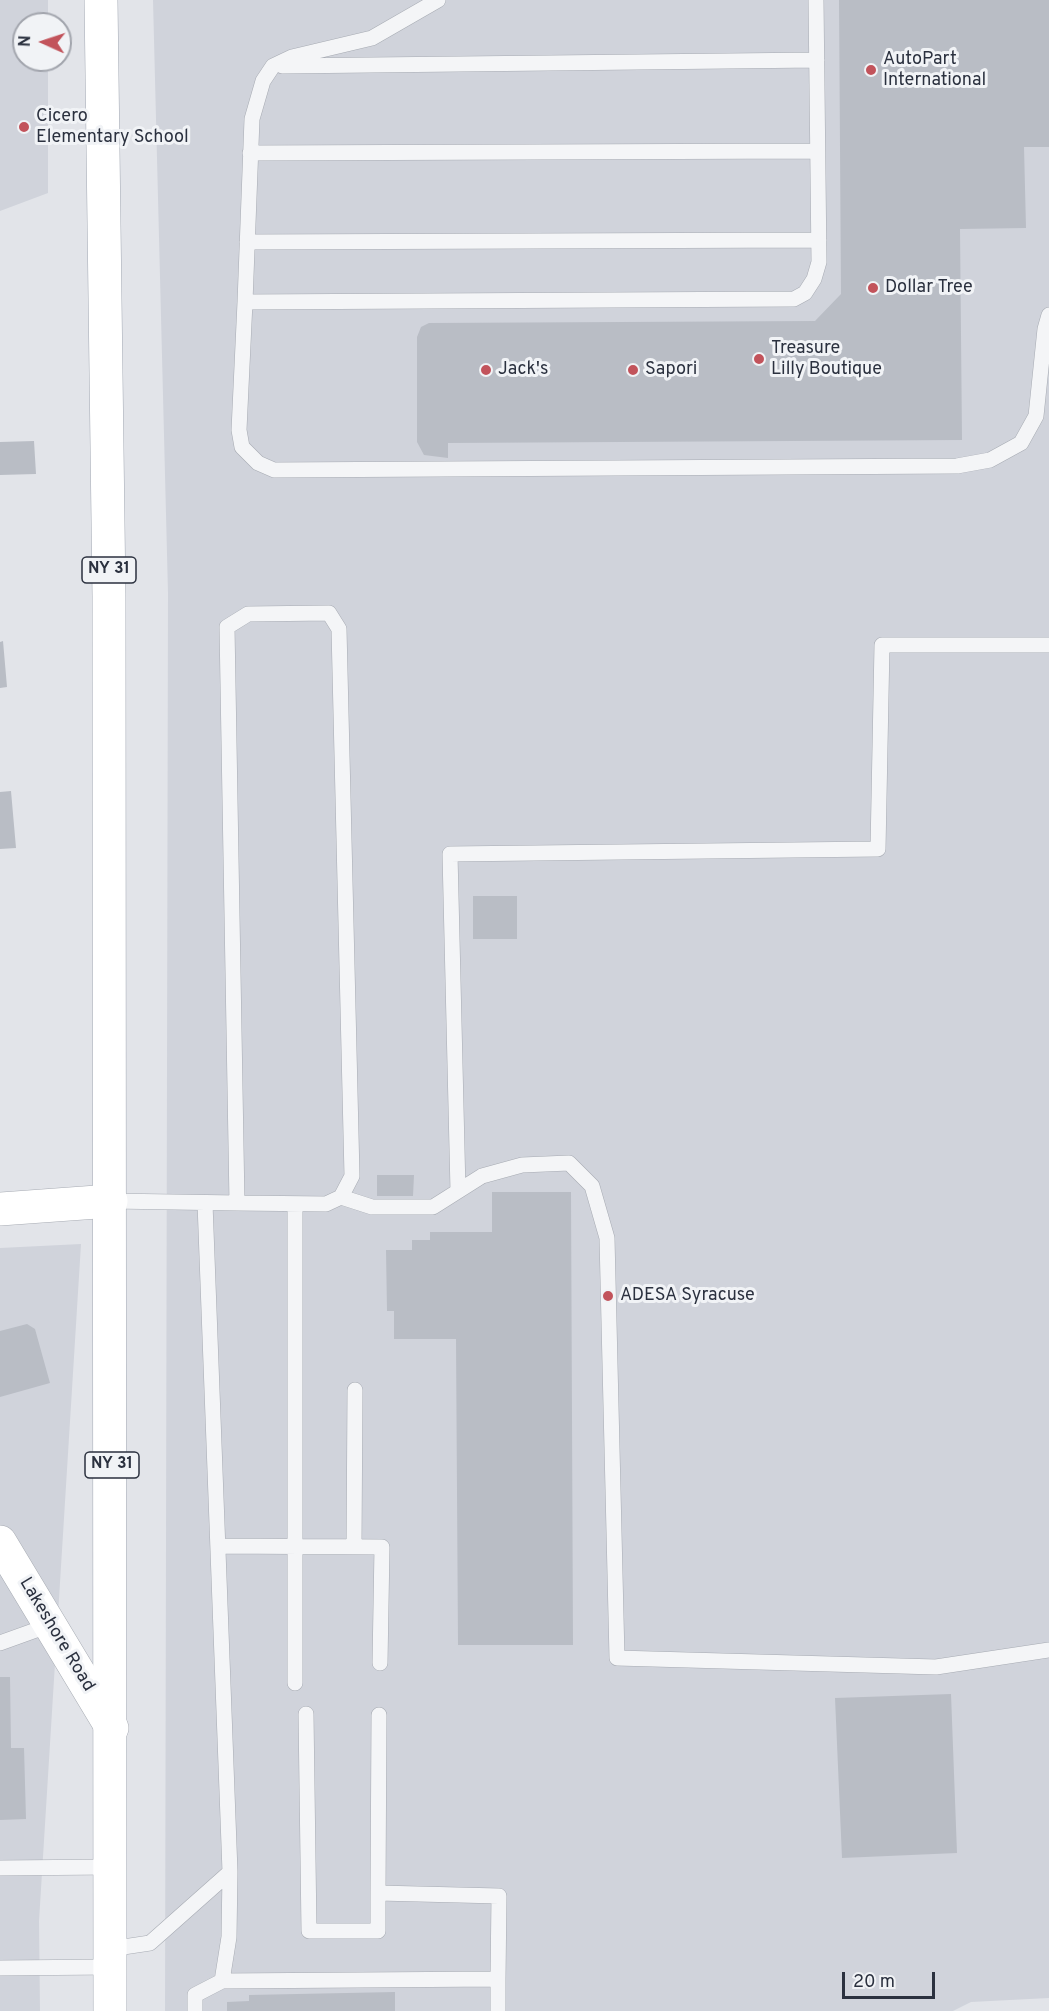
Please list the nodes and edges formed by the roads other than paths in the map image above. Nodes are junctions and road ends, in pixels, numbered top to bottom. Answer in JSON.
{"nodes":[{"id":1,"x":101,"y":0,"type":"edge"},
{"id":2,"x":438,"y":0,"type":"edge"},
{"id":3,"x":816,"y":0,"type":"edge"},
{"id":4,"x":816,"y":60,"type":"junction"},
{"id":5,"x":273,"y":66,"type":"junction"},
{"id":6,"x":817,"y":151,"type":"junction"},
{"id":7,"x":250,"y":153,"type":"junction"},
{"id":8,"x":819,"y":240,"type":"junction"},
{"id":9,"x":247,"y":242,"type":"junction"},
{"id":10,"x":245,"y":302,"type":"junction"},
{"id":11,"x":1049,"y":315,"type":"edge"},
{"id":12,"x":1049,"y":645,"type":"edge"},
{"id":13,"x":458,"y":1191,"type":"junction"},
{"id":14,"x":341,"y":1197,"type":"junction"},
{"id":15,"x":111,"y":1202,"type":"junction"},
{"id":16,"x":205,"y":1203,"type":"junction"},
{"id":17,"x":237,"y":1203,"type":"junction"},
{"id":18,"x":295,"y":1204,"type":"junction"},
{"id":19,"x":0,"y":1209,"type":"edge"},
{"id":20,"x":355,"y":1390,"type":"dead end"},
{"id":21,"x":0,"y":1542,"type":"edge"},
{"id":22,"x":218,"y":1546,"type":"junction"},
{"id":23,"x":297,"y":1547,"type":"junction"},
{"id":24,"x":354,"y":1547,"type":"junction"},
{"id":25,"x":50,"y":1625,"type":"junction"},
{"id":26,"x":0,"y":1643,"type":"edge"},
{"id":27,"x":1049,"y":1650,"type":"edge"},
{"id":28,"x":380,"y":1663,"type":"dead end"},
{"id":29,"x":295,"y":1683,"type":"dead end"},
{"id":30,"x":306,"y":1714,"type":"dead end"},
{"id":31,"x":379,"y":1715,"type":"dead end"},
{"id":32,"x":112,"y":1728,"type":"junction"},
{"id":33,"x":111,"y":1867,"type":"junction"},
{"id":34,"x":0,"y":1868,"type":"edge"},
{"id":35,"x":230,"y":1872,"type":"junction"},
{"id":36,"x":378,"y":1893,"type":"junction"},
{"id":37,"x":111,"y":1958,"type":"junction"},
{"id":38,"x":0,"y":1968,"type":"edge"},
{"id":39,"x":498,"y":1979,"type":"junction"},
{"id":40,"x":222,"y":1981,"type":"junction"},
{"id":41,"x":111,"y":2011,"type":"edge"},
{"id":42,"x":195,"y":2011,"type":"edge"},
{"id":43,"x":498,"y":2011,"type":"edge"}],
"edges":[{"from":1,"to":15,"type":"main road","number":"NY 31"},
{"from":2,"to":5,"type":"lane"},
{"from":3,"to":4,"type":"lane"},
{"from":4,"to":5,"type":"lane"},
{"from":4,"to":6,"type":"lane"},
{"from":5,"to":7,"type":"lane"},
{"from":6,"to":7,"type":"lane"},
{"from":6,"to":8,"type":"lane"},
{"from":7,"to":9,"type":"lane"},
{"from":8,"to":9,"type":"lane"},
{"from":8,"to":10,"type":"lane"},
{"from":9,"to":10,"type":"lane"},
{"from":10,"to":11,"type":"lane"},
{"from":12,"to":13,"type":"lane"},
{"from":13,"to":14,"type":"lane"},
{"from":13,"to":27,"type":"lane"},
{"from":14,"to":17,"type":"lane"},
{"from":14,"to":18,"type":"lane"},
{"from":15,"to":16,"type":"lane"},
{"from":15,"to":19,"type":"main road"},
{"from":15,"to":32,"type":"main road","number":"NY 31"},
{"from":16,"to":17,"type":"lane"},
{"from":16,"to":22,"type":"lane"},
{"from":17,"to":18,"type":"lane"},
{"from":18,"to":23,"type":"lane"},
{"from":20,"to":24,"type":"lane"},
{"from":21,"to":25,"type":"main road","name":"Lakeshore Road"},
{"from":22,"to":23,"type":"lane"},
{"from":22,"to":35,"type":"lane"},
{"from":23,"to":24,"type":"lane"},
{"from":23,"to":29,"type":"lane"},
{"from":24,"to":28,"type":"lane"},
{"from":25,"to":26,"type":"lane"},
{"from":25,"to":32,"type":"main road","name":"Lakeshore Road"},
{"from":30,"to":36,"type":"lane"},
{"from":31,"to":36,"type":"lane"},
{"from":32,"to":33,"type":"main road","number":"NY 31"},
{"from":33,"to":34,"type":"lane"},
{"from":33,"to":37,"type":"main road","number":"NY 31"},
{"from":35,"to":37,"type":"lane"},
{"from":35,"to":40,"type":"lane"},
{"from":36,"to":39,"type":"lane"},
{"from":37,"to":38,"type":"lane"},
{"from":37,"to":41,"type":"main road","number":"NY 31"},
{"from":39,"to":40,"type":"lane"},
{"from":39,"to":43,"type":"lane"},
{"from":40,"to":42,"type":"lane"}]}
